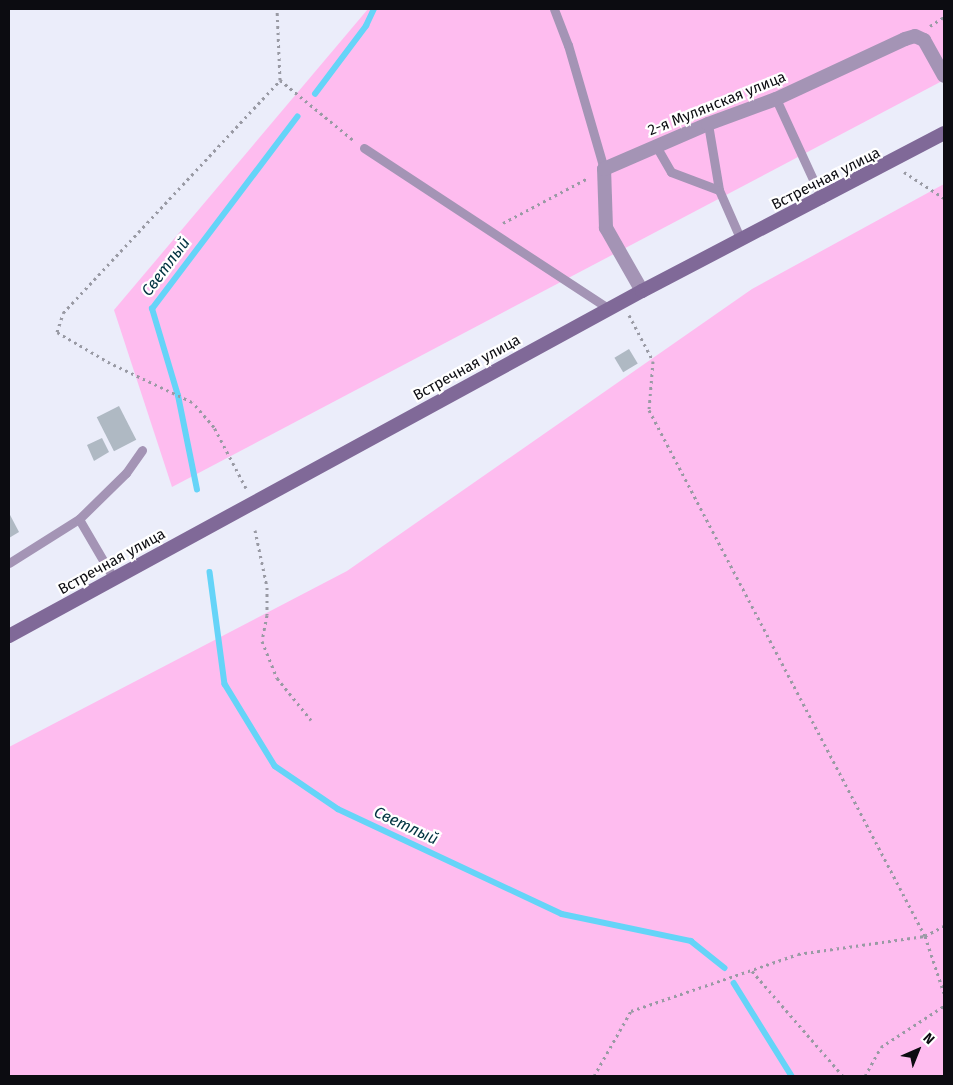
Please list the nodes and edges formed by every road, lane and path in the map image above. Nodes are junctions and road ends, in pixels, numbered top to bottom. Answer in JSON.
{"nodes":[{"id":1,"x":277,"y":9,"type":"edge"},
{"id":2,"x":554,"y":9,"type":"edge"},
{"id":3,"x":944,"y":76,"type":"edge"},
{"id":4,"x":280,"y":80,"type":"junction"},
{"id":5,"x":776,"y":99,"type":"junction"},
{"id":6,"x":708,"y":124,"type":"junction"},
{"id":7,"x":944,"y":133,"type":"edge"},
{"id":8,"x":656,"y":146,"type":"junction"},
{"id":9,"x":364,"y":148,"type":"joint"},
{"id":10,"x":891,"y":164,"type":"junction"},
{"id":11,"x":604,"y":169,"type":"junction"},
{"id":12,"x":718,"y":190,"type":"junction"},
{"id":13,"x":944,"y":198,"type":"edge"},
{"id":14,"x":822,"y":199,"type":"junction"},
{"id":15,"x":488,"y":232,"type":"junction"},
{"id":16,"x":741,"y":240,"type":"junction"},
{"id":17,"x":642,"y":290,"type":"junction"},
{"id":18,"x":622,"y":302,"type":"junction"},
{"id":19,"x":609,"y":309,"type":"junction"},
{"id":20,"x":142,"y":450,"type":"dead end"},
{"id":21,"x":253,"y":502,"type":"junction"},
{"id":22,"x":79,"y":519,"type":"junction"},
{"id":23,"x":255,"y":530,"type":"dead end"},
{"id":24,"x":9,"y":563,"type":"edge"},
{"id":25,"x":114,"y":580,"type":"junction"},
{"id":26,"x":9,"y":636,"type":"edge"},
{"id":27,"x":311,"y":720,"type":"dead end"},
{"id":28,"x":944,"y":926,"type":"edge"},
{"id":29,"x":925,"y":936,"type":"junction"},
{"id":30,"x":752,"y":971,"type":"junction"},
{"id":31,"x":944,"y":993,"type":"edge"},
{"id":32,"x":944,"y":1006,"type":"edge"},
{"id":33,"x":594,"y":1076,"type":"edge"},
{"id":34,"x":843,"y":1076,"type":"edge"},
{"id":35,"x":864,"y":1076,"type":"edge"}],
"edges":[{"from":1,"to":4,"type":"path"},
{"from":2,"to":11,"type":"lane"},
{"from":3,"to":5,"type":"street","name":"2-я Мулянская улица"},
{"from":4,"to":9,"type":"path"},
{"from":4,"to":21,"type":"path"},
{"from":5,"to":6,"type":"street","name":"2-я Мулянская улица"},
{"from":5,"to":14,"type":"lane"},
{"from":6,"to":8,"type":"street","name":"2-я Мулянская улица"},
{"from":6,"to":12,"type":"lane"},
{"from":7,"to":10,"type":"main road","name":"Встречная улица"},
{"from":8,"to":11,"type":"street","name":"2-я Мулянская улица"},
{"from":8,"to":12,"type":"lane"},
{"from":9,"to":15,"type":"lane"},
{"from":10,"to":13,"type":"path"},
{"from":10,"to":14,"type":"main road","name":"Встречная улица"},
{"from":11,"to":15,"type":"path"},
{"from":11,"to":17,"type":"street"},
{"from":12,"to":16,"type":"lane"},
{"from":14,"to":16,"type":"main road","name":"Встречная улица"},
{"from":15,"to":19,"type":"lane"},
{"from":16,"to":17,"type":"main road","name":"Встречная улица"},
{"from":17,"to":18,"type":"main road","name":"Встречная улица"},
{"from":18,"to":19,"type":"main road","name":"Встречная улица"},
{"from":18,"to":29,"type":"path"},
{"from":19,"to":21,"type":"main road","name":"Встречная улица"},
{"from":20,"to":22,"type":"lane"},
{"from":21,"to":25,"type":"main road","name":"Встречная улица"},
{"from":22,"to":24,"type":"lane"},
{"from":22,"to":25,"type":"lane"},
{"from":23,"to":27,"type":"path"},
{"from":25,"to":26,"type":"main road","name":"Встречная улица"},
{"from":28,"to":29,"type":"path"},
{"from":29,"to":30,"type":"path"},
{"from":29,"to":31,"type":"path"},
{"from":30,"to":33,"type":"path"},
{"from":30,"to":34,"type":"path"},
{"from":32,"to":35,"type":"path"}]}
